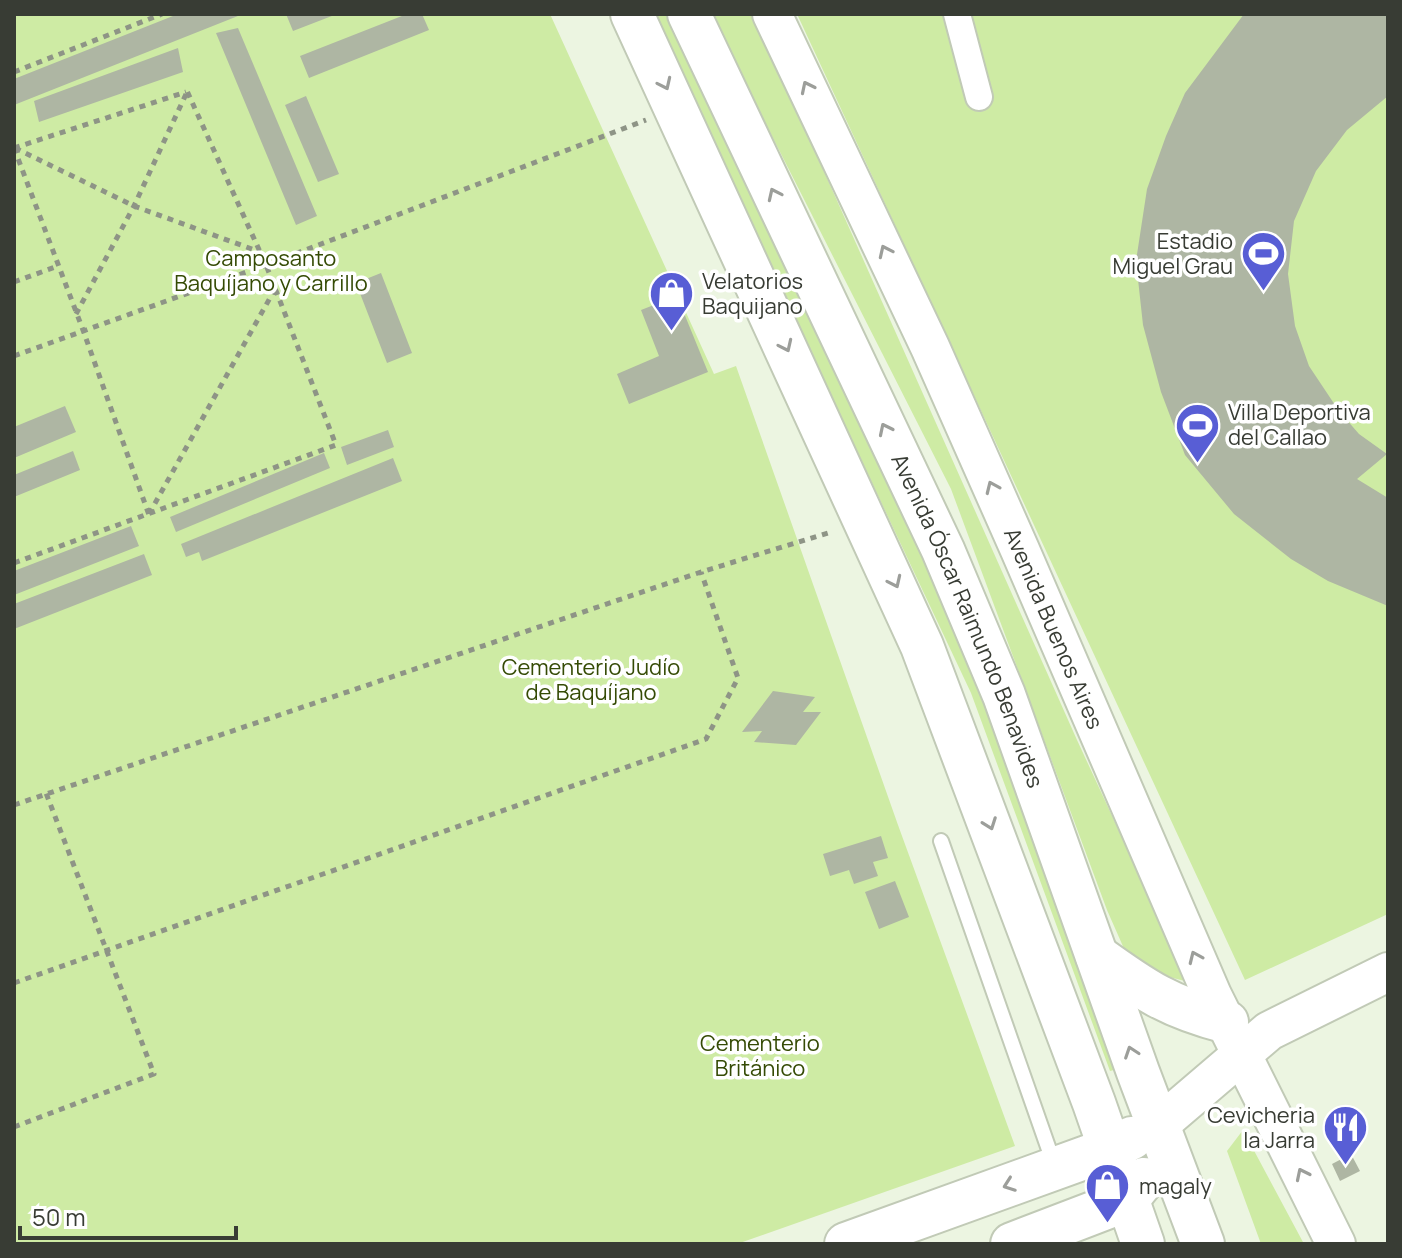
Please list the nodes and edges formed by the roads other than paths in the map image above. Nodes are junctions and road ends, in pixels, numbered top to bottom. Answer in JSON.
{"nodes":[{"id":1,"x":632,"y":14,"type":"edge"},
{"id":2,"x":689,"y":14,"type":"edge"},
{"id":3,"x":772,"y":14,"type":"edge"},
{"id":4,"x":957,"y":14,"type":"edge"},
{"id":5,"x":979,"y":97,"type":"dead end"},
{"id":6,"x":941,"y":841,"type":"dead end"},
{"id":7,"x":1097,"y":956,"type":"junction"},
{"id":8,"x":1388,"y":972,"type":"edge"},
{"id":9,"x":1234,"y":1037,"type":"junction"},
{"id":10,"x":1163,"y":1138,"type":"junction"},
{"id":11,"x":1109,"y":1149,"type":"junction"},
{"id":12,"x":1056,"y":1168,"type":"junction"},
{"id":13,"x":1127,"y":1200,"type":"junction"},
{"id":14,"x":848,"y":1244,"type":"edge"},
{"id":15,"x":1012,"y":1244,"type":"edge"},
{"id":16,"x":1143,"y":1244,"type":"edge"},
{"id":17,"x":1203,"y":1244,"type":"edge"},
{"id":18,"x":1336,"y":1244,"type":"edge"}],
"edges":[{"from":1,"to":11,"type":"main road","one_way":true},
{"from":7,"to":2,"type":"main road","name":"Avenida Óscar Raimundo Benavides","one_way":true},
{"from":9,"to":3,"type":"street","name":"Avenida Buenos Aires","one_way":true},
{"from":4,"to":5,"type":"street"},
{"from":6,"to":12,"type":"lane"},
{"from":7,"to":9,"type":"main road"},
{"from":10,"to":7,"type":"main road","name":"Avenida Óscar Raimundo Benavides","one_way":true},
{"from":8,"to":9,"type":"street"},
{"from":9,"to":10,"type":"street"},
{"from":18,"to":9,"type":"street","name":"Avenida Buenos Aires","one_way":true},
{"from":10,"to":11,"type":"main road"},
{"from":10,"to":13,"type":"main road"},
{"from":10,"to":17,"type":"main road","name":"Avenida Óscar Raimundo Benavides"},
{"from":11,"to":12,"type":"main road"},
{"from":11,"to":13,"type":"main road"},
{"from":12,"to":14,"type":"main road","one_way":true},
{"from":13,"to":15,"type":"main road"},
{"from":13,"to":16,"type":"main road"}]}
